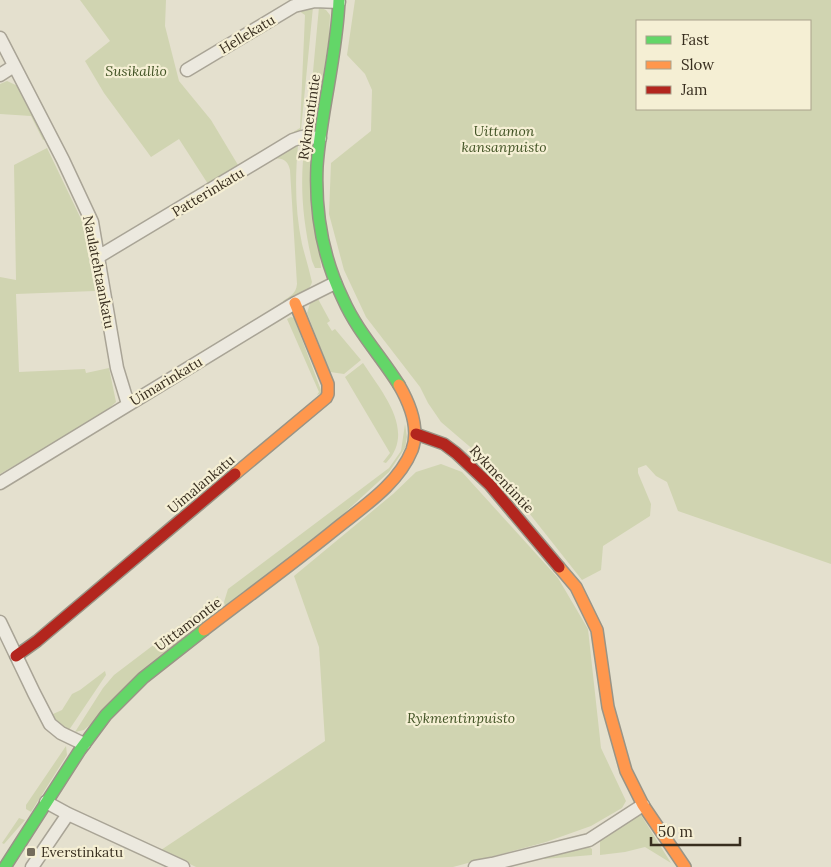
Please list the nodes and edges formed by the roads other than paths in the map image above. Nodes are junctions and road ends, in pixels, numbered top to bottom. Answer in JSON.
{"nodes":[{"id":1,"x":339,"y":1,"type":"edge"},
{"id":2,"x":0,"y":38,"type":"edge"},
{"id":3,"x":14,"y":66,"type":"junction"},
{"id":4,"x":187,"y":70,"type":"dead end"},
{"id":5,"x":0,"y":75,"type":"edge"},
{"id":6,"x":320,"y":138,"type":"junction"},
{"id":7,"x":98,"y":257,"type":"junction"},
{"id":8,"x":335,"y":283,"type":"junction"},
{"id":9,"x":295,"y":303,"type":"junction"},
{"id":10,"x":128,"y":404,"type":"junction"},
{"id":11,"x":416,"y":434,"type":"junction"},
{"id":12,"x":0,"y":484,"type":"edge"},
{"id":13,"x":0,"y":622,"type":"edge"},
{"id":14,"x":16,"y":656,"type":"junction"},
{"id":15,"x":84,"y":744,"type":"junction"},
{"id":16,"x":46,"y":802,"type":"junction"},
{"id":17,"x":643,"y":805,"type":"junction"},
{"id":18,"x":68,"y":814,"type":"junction"},
{"id":19,"x":492,"y":866,"type":"edge"},
{"id":20,"x":5,"y":867,"type":"edge"},
{"id":21,"x":32,"y":867,"type":"edge"},
{"id":22,"x":183,"y":867,"type":"edge"},
{"id":23,"x":475,"y":867,"type":"edge"},
{"id":24,"x":685,"y":867,"type":"edge"}],
"edges":[{"from":1,"to":4,"type":"street","name":"Hellekatu"},
{"from":1,"to":6,"type":"street","name":"Rykmentintie"},
{"from":2,"to":3,"type":"street","name":"Naulatehtaankatu"},
{"from":3,"to":5,"type":"street"},
{"from":3,"to":7,"type":"street","name":"Naulatehtaankatu"},
{"from":6,"to":7,"type":"street","name":"Patterinkatu"},
{"from":6,"to":8,"type":"street","name":"Rykmentintie"},
{"from":7,"to":10,"type":"street","name":"Naulatehtaankatu"},
{"from":8,"to":9,"type":"street","name":"Uimarinkatu"},
{"from":8,"to":11,"type":"street","name":"Rykmentintie"},
{"from":9,"to":10,"type":"street","name":"Uimarinkatu"},
{"from":9,"to":14,"type":"street","name":"Uimalankatu"},
{"from":10,"to":12,"type":"street","name":"Uimarinkatu"},
{"from":11,"to":15,"type":"street","name":"Uittamontie"},
{"from":11,"to":17,"type":"street","name":"Rykmentintie"},
{"from":13,"to":14,"type":"street"},
{"from":14,"to":15,"type":"street"},
{"from":15,"to":16,"type":"street","name":"Uittamontie"},
{"from":16,"to":18,"type":"street"},
{"from":16,"to":20,"type":"street","name":"Uittamontie"},
{"from":17,"to":19,"type":"street"},
{"from":17,"to":24,"type":"street","name":"Rykmentintie"},
{"from":18,"to":21,"type":"street"},
{"from":18,"to":22,"type":"street"},
{"from":19,"to":23,"type":"street"}]}
